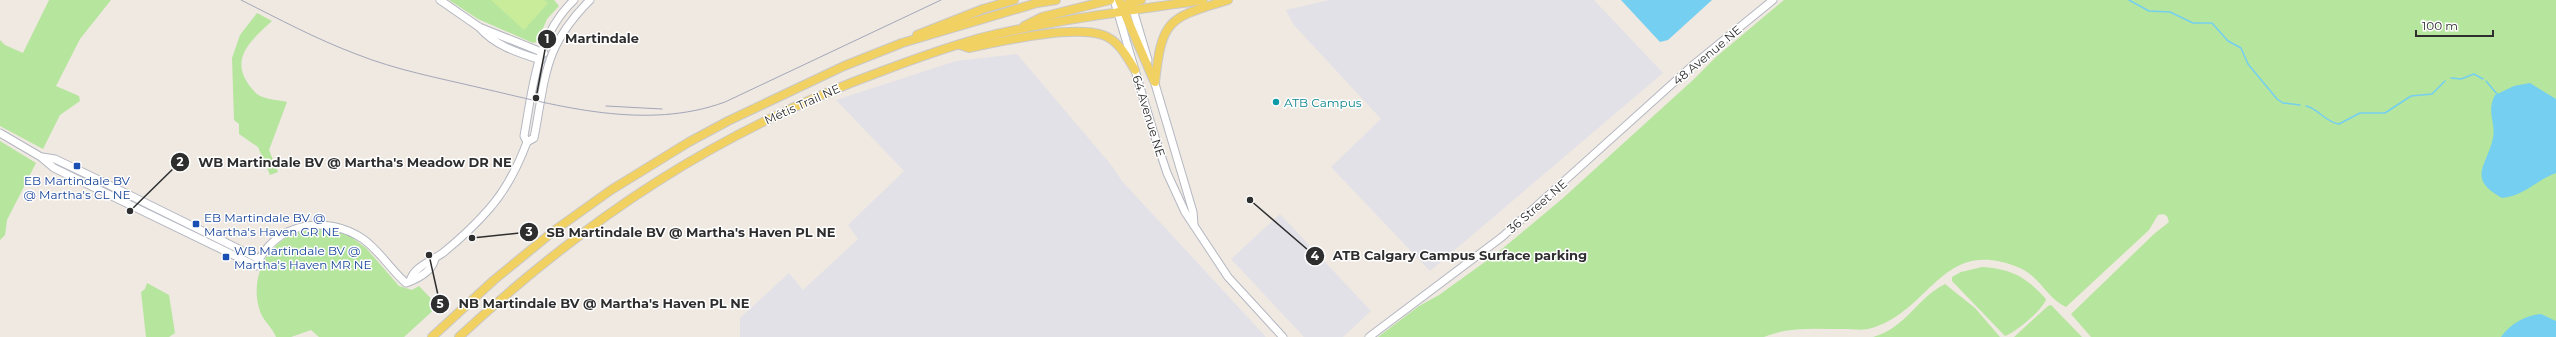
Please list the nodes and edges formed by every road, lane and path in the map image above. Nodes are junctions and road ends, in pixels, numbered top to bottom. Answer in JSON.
{"nodes":[{"id":1,"x":440,"y":0,"type":"edge"},
{"id":2,"x":574,"y":0,"type":"edge"},
{"id":3,"x":590,"y":0,"type":"edge"},
{"id":4,"x":1014,"y":0,"type":"edge"},
{"id":5,"x":1056,"y":0,"type":"edge"},
{"id":6,"x":1110,"y":0,"type":"edge"},
{"id":7,"x":1114,"y":0,"type":"edge"},
{"id":8,"x":1141,"y":0,"type":"edge"},
{"id":9,"x":1203,"y":0,"type":"edge"},
{"id":10,"x":1228,"y":0,"type":"edge"},
{"id":11,"x":1772,"y":0,"type":"edge"},
{"id":12,"x":1126,"y":5,"type":"edge"},
{"id":13,"x":1016,"y":30,"type":"junction"},
{"id":14,"x":902,"y":43,"type":"junction"},
{"id":15,"x":959,"y":45,"type":"junction"},
{"id":16,"x":539,"y":55,"type":"junction"},
{"id":17,"x":549,"y":59,"type":"junction"},
{"id":18,"x":1135,"y":70,"type":"junction"},
{"id":19,"x":1155,"y":82,"type":"junction"},
{"id":20,"x":1643,"y":112,"type":"joint"},
{"id":21,"x":0,"y":133,"type":"edge"},
{"id":22,"x":527,"y":142,"type":"junction"},
{"id":23,"x":1194,"y":227,"type":"junction"},
{"id":24,"x":432,"y":337,"type":"edge"},
{"id":25,"x":459,"y":337,"type":"edge"},
{"id":26,"x":1283,"y":337,"type":"edge"},
{"id":27,"x":1369,"y":337,"type":"edge"}],
"edges":[{"from":1,"to":16,"type":"street"},
{"from":2,"to":16,"type":"street"},
{"from":3,"to":17,"type":"street"},
{"from":4,"to":14,"type":"main road"},
{"from":5,"to":14,"type":"main road","name":"Métis Trail NE"},
{"from":6,"to":13,"type":"main road"},
{"from":7,"to":12,"type":"street","name":"64 Avenue NE"},
{"from":8,"to":12,"type":"main road"},
{"from":9,"to":12,"type":"main road","name":"Métis Trail NE"},
{"from":10,"to":19,"type":"main road"},
{"from":11,"to":20,"type":"street","name":"48 Avenue NE"},
{"from":12,"to":13,"type":"main road","name":"Métis Trail NE"},
{"from":12,"to":18,"type":"street","name":"64 Avenue NE"},
{"from":12,"to":19,"type":"main road"},
{"from":13,"to":15,"type":"main road","name":"Métis Trail NE"},
{"from":14,"to":24,"type":"main road","name":"Métis Trail NE"},
{"from":15,"to":18,"type":"main road"},
{"from":15,"to":25,"type":"main road","name":"Métis Trail NE"},
{"from":16,"to":17,"type":"street"},
{"from":16,"to":22,"type":"street"},
{"from":17,"to":22,"type":"street"},
{"from":18,"to":23,"type":"street","name":"64 Avenue NE"},
{"from":19,"to":23,"type":"street","name":"64 Avenue NE"},
{"from":20,"to":27,"type":"street","name":"36 Street NE"},
{"from":21,"to":22,"type":"street"},
{"from":23,"to":26,"type":"street","name":"64 Avenue NE"}]}
